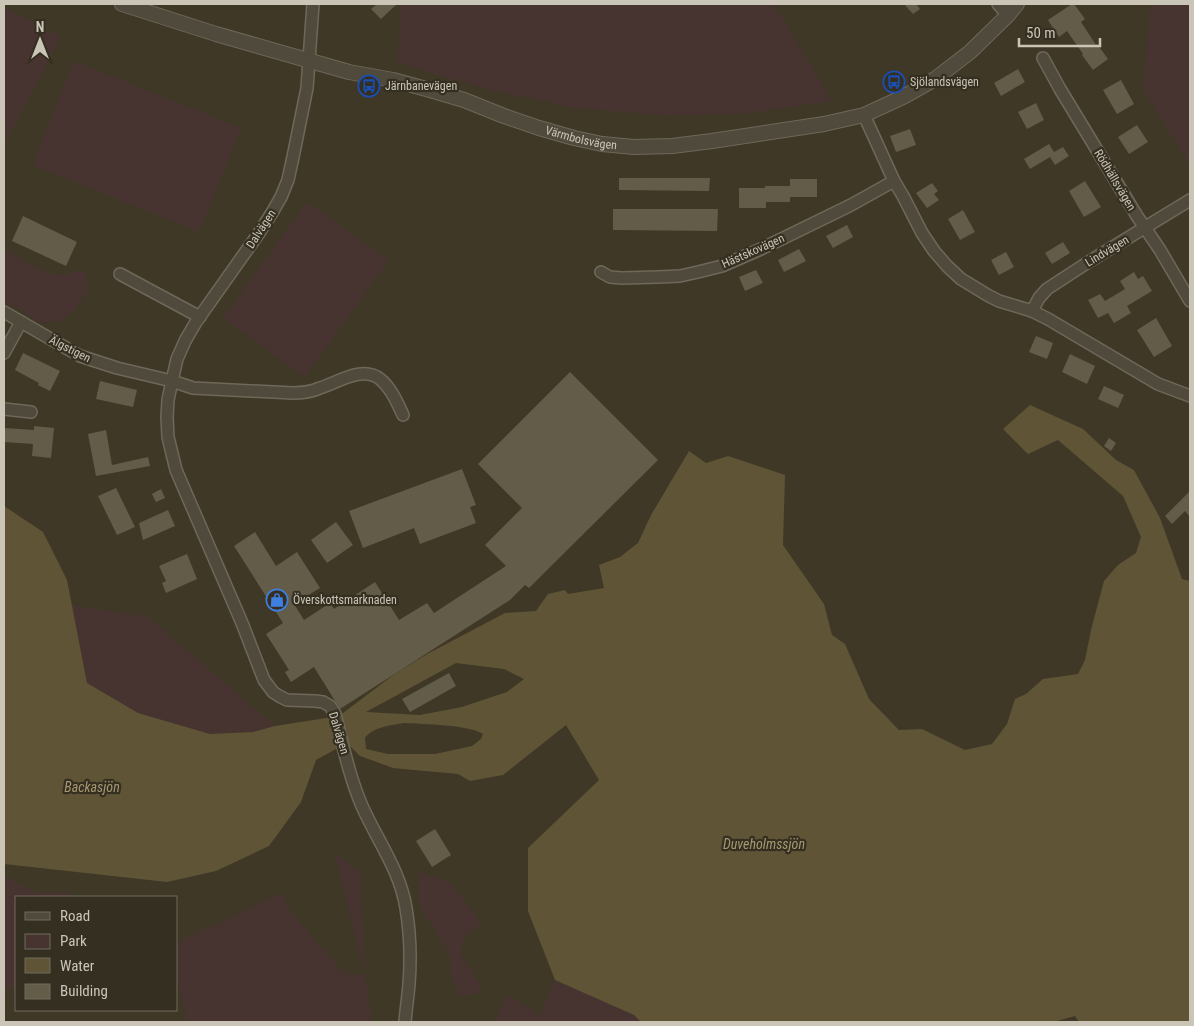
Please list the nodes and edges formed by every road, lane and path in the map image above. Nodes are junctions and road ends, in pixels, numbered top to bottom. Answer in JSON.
{"nodes":[{"id":1,"x":122,"y":4,"type":"edge"},
{"id":2,"x":313,"y":4,"type":"edge"},
{"id":3,"x":998,"y":4,"type":"edge"},
{"id":4,"x":1018,"y":4,"type":"edge"},
{"id":5,"x":1008,"y":15,"type":"junction"},
{"id":6,"x":1043,"y":58,"type":"dead end"},
{"id":7,"x":309,"y":60,"type":"junction"},
{"id":8,"x":864,"y":115,"type":"junction"},
{"id":9,"x":894,"y":181,"type":"junction"},
{"id":10,"x":1190,"y":200,"type":"edge"},
{"id":11,"x":1145,"y":227,"type":"junction"},
{"id":12,"x":601,"y":272,"type":"dead end"},
{"id":13,"x":120,"y":274,"type":"dead end"},
{"id":14,"x":1190,"y":301,"type":"edge"},
{"id":15,"x":1032,"y":311,"type":"junction"},
{"id":16,"x":4,"y":312,"type":"edge"},
{"id":17,"x":200,"y":317,"type":"junction"},
{"id":18,"x":21,"y":322,"type":"junction"},
{"id":19,"x":4,"y":353,"type":"edge"},
{"id":20,"x":172,"y":381,"type":"junction"},
{"id":21,"x":1190,"y":396,"type":"edge"},
{"id":22,"x":4,"y":409,"type":"edge"},
{"id":23,"x":31,"y":412,"type":"dead end"},
{"id":24,"x":403,"y":415,"type":"dead end"},
{"id":25,"x":405,"y":1022,"type":"edge"}],
"edges":[{"from":1,"to":7,"type":"street","name":"Värmbolsvägen"},
{"from":2,"to":7,"type":"street"},
{"from":3,"to":5,"type":"street"},
{"from":4,"to":5,"type":"street","name":"Värmbolsvägen"},
{"from":5,"to":8,"type":"street","name":"Värmbolsvägen"},
{"from":6,"to":11,"type":"street","name":"Rödhällsvägen"},
{"from":7,"to":8,"type":"street","name":"Värmbolsvägen"},
{"from":7,"to":17,"type":"street","name":"Dalvägen"},
{"from":8,"to":9,"type":"street"},
{"from":9,"to":12,"type":"street","name":"Hästskovägen"},
{"from":9,"to":15,"type":"street"},
{"from":10,"to":11,"type":"street","name":"Lindvägen"},
{"from":11,"to":14,"type":"street","name":"Rödhällsvägen"},
{"from":11,"to":15,"type":"street","name":"Lindvägen"},
{"from":13,"to":17,"type":"street"},
{"from":15,"to":21,"type":"street"},
{"from":16,"to":18,"type":"street","name":"Älgstigen"},
{"from":17,"to":20,"type":"street","name":"Dalvägen"},
{"from":18,"to":19,"type":"street"},
{"from":18,"to":20,"type":"street","name":"Älgstigen"},
{"from":20,"to":24,"type":"street"},
{"from":20,"to":25,"type":"street","name":"Dalvägen"},
{"from":22,"to":23,"type":"street"}]}
